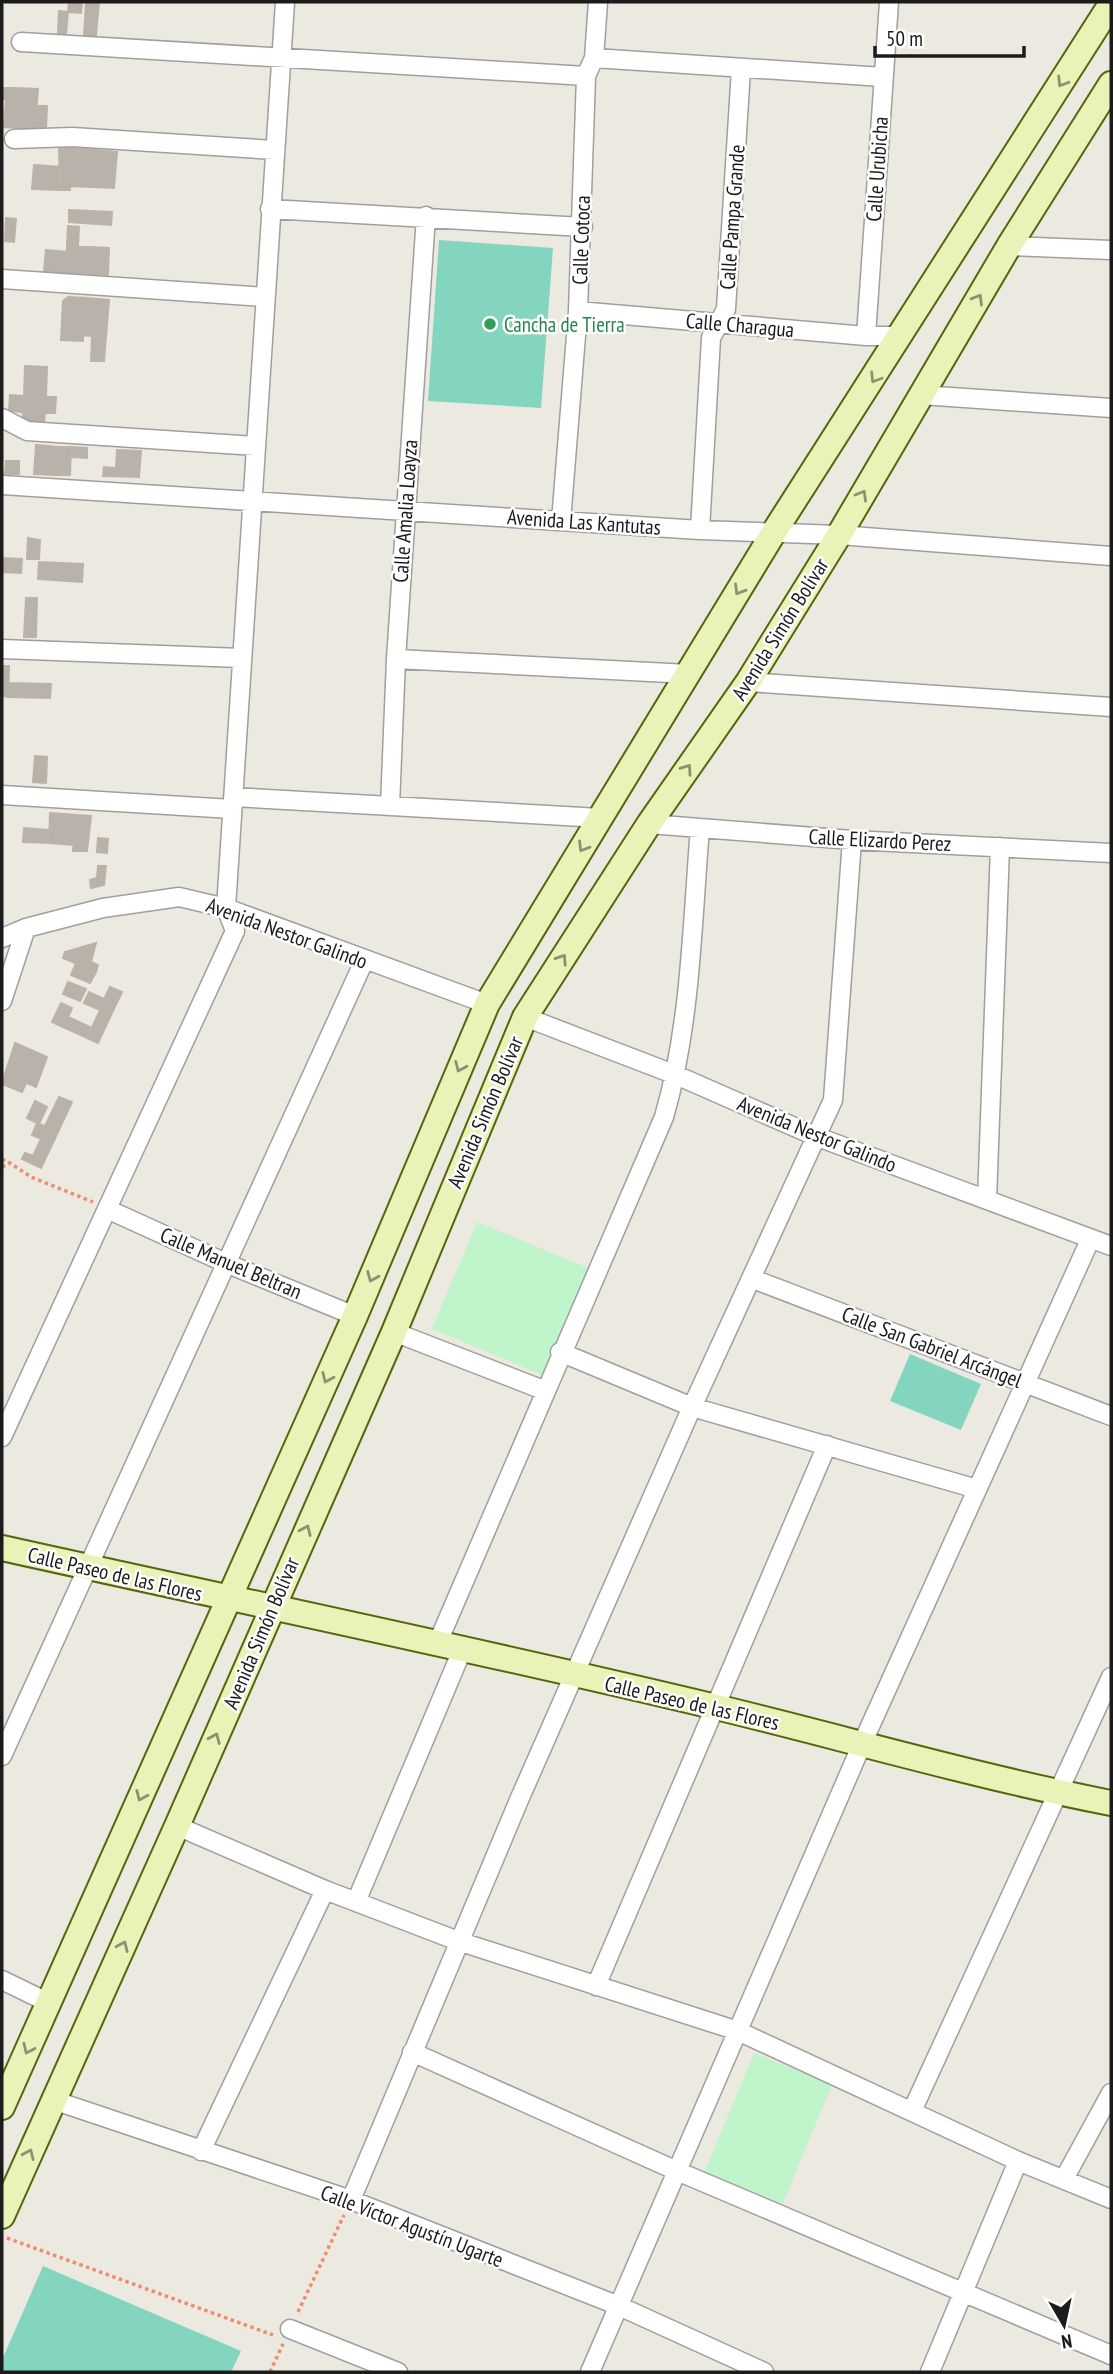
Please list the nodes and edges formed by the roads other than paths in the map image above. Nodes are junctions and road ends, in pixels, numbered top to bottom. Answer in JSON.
{"nodes":[{"id":1,"x":285,"y":2,"type":"edge"},
{"id":2,"x":598,"y":2,"type":"edge"},
{"id":3,"x":889,"y":2,"type":"edge"},
{"id":4,"x":1111,"y":4,"type":"edge"},
{"id":5,"x":21,"y":42,"type":"dead end"},
{"id":6,"x":281,"y":56,"type":"junction"},
{"id":7,"x":594,"y":58,"type":"junction"},
{"id":8,"x":741,"y":69,"type":"junction"},
{"id":9,"x":586,"y":76,"type":"junction"},
{"id":10,"x":883,"y":77,"type":"junction"},
{"id":11,"x":1111,"y":84,"type":"edge"},
{"id":12,"x":14,"y":139,"type":"dead end"},
{"id":13,"x":274,"y":150,"type":"junction"},
{"id":14,"x":270,"y":209,"type":"junction"},
{"id":15,"x":426,"y":216,"type":"junction"},
{"id":16,"x":583,"y":227,"type":"junction"},
{"id":17,"x":1009,"y":246,"type":"junction"},
{"id":18,"x":1111,"y":250,"type":"edge"},
{"id":19,"x":2,"y":279,"type":"edge"},
{"id":20,"x":265,"y":297,"type":"junction"},
{"id":21,"x":578,"y":311,"type":"junction"},
{"id":22,"x":718,"y":324,"type":"junction"},
{"id":23,"x":866,"y":336,"type":"junction"},
{"id":24,"x":901,"y":336,"type":"junction"},
{"id":25,"x":921,"y":395,"type":"junction"},
{"id":26,"x":1111,"y":408,"type":"edge"},
{"id":27,"x":2,"y":418,"type":"edge"},
{"id":28,"x":256,"y":446,"type":"junction"},
{"id":29,"x":2,"y":485,"type":"edge"},
{"id":30,"x":253,"y":500,"type":"junction"},
{"id":31,"x":405,"y":511,"type":"junction"},
{"id":32,"x":562,"y":521,"type":"junction"},
{"id":33,"x":700,"y":530,"type":"junction"},
{"id":34,"x":774,"y":532,"type":"junction"},
{"id":35,"x":839,"y":536,"type":"junction"},
{"id":36,"x":1111,"y":556,"type":"edge"},
{"id":37,"x":2,"y":649,"type":"edge"},
{"id":38,"x":242,"y":658,"type":"junction"},
{"id":39,"x":396,"y":659,"type":"junction"},
{"id":40,"x":689,"y":674,"type":"junction"},
{"id":41,"x":748,"y":682,"type":"junction"},
{"id":42,"x":1111,"y":707,"type":"edge"},
{"id":43,"x":2,"y":795,"type":"edge"},
{"id":44,"x":233,"y":803,"type":"junction"},
{"id":45,"x":390,"y":806,"type":"junction"},
{"id":46,"x":600,"y":818,"type":"junction"},
{"id":47,"x":649,"y":824,"type":"junction"},
{"id":48,"x":700,"y":828,"type":"junction"},
{"id":49,"x":852,"y":840,"type":"junction"},
{"id":50,"x":1000,"y":847,"type":"junction"},
{"id":51,"x":1111,"y":853,"type":"edge"},
{"id":52,"x":226,"y":908,"type":"junction"},
{"id":53,"x":26,"y":928,"type":"junction"},
{"id":54,"x":2,"y":938,"type":"edge"},
{"id":55,"x":364,"y":961,"type":"junction"},
{"id":56,"x":2,"y":1001,"type":"edge"},
{"id":57,"x":487,"y":1004,"type":"junction"},
{"id":58,"x":526,"y":1017,"type":"junction"},
{"id":59,"x":676,"y":1075,"type":"junction"},
{"id":60,"x":816,"y":1136,"type":"junction"},
{"id":61,"x":987,"y":1200,"type":"junction"},
{"id":62,"x":107,"y":1209,"type":"junction"},
{"id":63,"x":1090,"y":1240,"type":"junction"},
{"id":64,"x":1111,"y":1246,"type":"edge"},
{"id":65,"x":228,"y":1264,"type":"junction"},
{"id":66,"x":753,"y":1279,"type":"junction"},
{"id":67,"x":355,"y":1316,"type":"junction"},
{"id":68,"x":394,"y":1332,"type":"junction"},
{"id":69,"x":560,"y":1352,"type":"junction"},
{"id":70,"x":1025,"y":1383,"type":"junction"},
{"id":71,"x":546,"y":1391,"type":"junction"},
{"id":72,"x":692,"y":1407,"type":"junction"},
{"id":73,"x":1111,"y":1416,"type":"edge"},
{"id":74,"x":2,"y":1437,"type":"edge"},
{"id":75,"x":827,"y":1445,"type":"junction"},
{"id":76,"x":977,"y":1489,"type":"junction"},
{"id":77,"x":2,"y":1548,"type":"edge"},
{"id":78,"x":89,"y":1567,"type":"junction"},
{"id":79,"x":228,"y":1600,"type":"junction"},
{"id":80,"x":272,"y":1606,"type":"junction"},
{"id":81,"x":438,"y":1642,"type":"junction"},
{"id":82,"x":463,"y":1648,"type":"junction"},
{"id":83,"x":576,"y":1676,"type":"junction"},
{"id":84,"x":1111,"y":1677,"type":"edge"},
{"id":85,"x":716,"y":1707,"type":"junction"},
{"id":86,"x":862,"y":1744,"type":"junction"},
{"id":87,"x":2,"y":1756,"type":"edge"},
{"id":88,"x":1058,"y":1792,"type":"junction"},
{"id":89,"x":1111,"y":1803,"type":"edge"},
{"id":90,"x":177,"y":1826,"type":"junction"},
{"id":91,"x":326,"y":1890,"type":"junction"},
{"id":92,"x":356,"y":1902,"type":"junction"},
{"id":93,"x":458,"y":1941,"type":"junction"},
{"id":94,"x":2,"y":1980,"type":"edge"},
{"id":95,"x":596,"y":1986,"type":"junction"},
{"id":96,"x":49,"y":2003,"type":"junction"},
{"id":97,"x":738,"y":2031,"type":"junction"},
{"id":98,"x":412,"y":2052,"type":"junction"},
{"id":99,"x":1111,"y":2093,"type":"edge"},
{"id":100,"x":53,"y":2101,"type":"junction"},
{"id":101,"x":2,"y":2107,"type":"edge"},
{"id":102,"x":912,"y":2111,"type":"junction"},
{"id":103,"x":201,"y":2151,"type":"junction"},
{"id":104,"x":1018,"y":2161,"type":"junction"},
{"id":105,"x":677,"y":2171,"type":"junction"},
{"id":106,"x":1064,"y":2179,"type":"junction"},
{"id":107,"x":1111,"y":2199,"type":"edge"},
{"id":108,"x":351,"y":2200,"type":"junction"},
{"id":109,"x":2,"y":2216,"type":"edge"},
{"id":110,"x":964,"y":2293,"type":"junction"},
{"id":111,"x":619,"y":2306,"type":"junction"},
{"id":112,"x":290,"y":2329,"type":"road end"},
{"id":113,"x":1111,"y":2356,"type":"edge"},
{"id":114,"x":398,"y":2372,"type":"edge"},
{"id":115,"x":590,"y":2372,"type":"edge"},
{"id":116,"x":764,"y":2372,"type":"edge"},
{"id":117,"x":930,"y":2372,"type":"edge"}],
"edges":[{"from":1,"to":6,"type":"street"},
{"from":2,"to":7,"type":"street","name":"Calle Cotoca"},
{"from":3,"to":10,"type":"street","name":"Calle Urubicha"},
{"from":4,"to":24,"type":"street","name":"Avenida Simón Bolívar","one_way":true},
{"from":5,"to":6,"type":"street"},
{"from":6,"to":9,"type":"street"},
{"from":6,"to":13,"type":"street"},
{"from":7,"to":8,"type":"street"},
{"from":7,"to":9,"type":"street","name":"Calle Cotoca"},
{"from":8,"to":10,"type":"street"},
{"from":8,"to":22,"type":"street","name":"Calle Pampa Grande"},
{"from":9,"to":16,"type":"street","name":"Calle Cotoca"},
{"from":10,"to":23,"type":"street","name":"Calle Urubicha"},
{"from":11,"to":17,"type":"street","name":"Avenida Simón Bolívar"},
{"from":12,"to":13,"type":"street"},
{"from":13,"to":14,"type":"street"},
{"from":14,"to":15,"type":"street"},
{"from":14,"to":20,"type":"street"},
{"from":15,"to":16,"type":"street"},
{"from":15,"to":31,"type":"street","name":"Calle Amalia Loayza"},
{"from":16,"to":21,"type":"street","name":"Calle Cotoca"},
{"from":17,"to":18,"type":"street"},
{"from":25,"to":17,"type":"street","name":"Avenida Simón Bolívar","one_way":true},
{"from":19,"to":20,"type":"street"},
{"from":20,"to":28,"type":"street"},
{"from":21,"to":22,"type":"street","name":"Calle Charagua"},
{"from":21,"to":32,"type":"street","name":"Calle Cotoca"},
{"from":22,"to":23,"type":"street","name":"Calle Charagua"},
{"from":22,"to":33,"type":"street","name":"Calle Pampa Grande"},
{"from":23,"to":24,"type":"street","name":"Calle Charagua"},
{"from":24,"to":34,"type":"street","name":"Avenida Simón Bolívar","one_way":true},
{"from":25,"to":26,"type":"street"},
{"from":35,"to":25,"type":"street","name":"Avenida Simón Bolívar","one_way":true},
{"from":27,"to":28,"type":"street"},
{"from":28,"to":30,"type":"street"},
{"from":29,"to":30,"type":"street","name":"Avenida Las Kantutas"},
{"from":30,"to":31,"type":"street","name":"Avenida Las Kantutas"},
{"from":30,"to":38,"type":"street"},
{"from":31,"to":32,"type":"street","name":"Avenida Las Kantutas"},
{"from":31,"to":39,"type":"street","name":"Calle Amalia Loayza"},
{"from":32,"to":33,"type":"street","name":"Avenida Las Kantutas"},
{"from":33,"to":34,"type":"street","name":"Avenida Las Kantutas"},
{"from":34,"to":35,"type":"street","name":"Avenida Las Kantutas"},
{"from":34,"to":40,"type":"street","name":"Avenida Simón Bolívar","one_way":true},
{"from":35,"to":36,"type":"street","name":"Avenida Las Kantutas"},
{"from":35,"to":41,"type":"street","name":"Avenida Simón Bolívar"},
{"from":37,"to":38,"type":"street"},
{"from":38,"to":44,"type":"street"},
{"from":39,"to":40,"type":"street"},
{"from":39,"to":45,"type":"street","name":"Calle Amalia Loayza"},
{"from":40,"to":46,"type":"street","name":"Avenida Simón Bolívar"},
{"from":41,"to":42,"type":"street"},
{"from":47,"to":41,"type":"street","name":"Avenida Simón Bolívar","one_way":true},
{"from":43,"to":44,"type":"street"},
{"from":44,"to":45,"type":"street"},
{"from":44,"to":52,"type":"street"},
{"from":45,"to":46,"type":"street"},
{"from":46,"to":57,"type":"street","name":"Avenida Simón Bolívar","one_way":true},
{"from":47,"to":48,"type":"street","name":"Calle Elizardo Perez"},
{"from":58,"to":47,"type":"street","name":"Avenida Simón Bolívar","one_way":true},
{"from":48,"to":49,"type":"street","name":"Calle Elizardo Perez"},
{"from":48,"to":59,"type":"street"},
{"from":49,"to":50,"type":"street","name":"Calle Elizardo Perez"},
{"from":49,"to":60,"type":"street"},
{"from":50,"to":51,"type":"street","name":"Calle Elizardo Perez"},
{"from":50,"to":61,"type":"street"},
{"from":52,"to":53,"type":"street","name":"Avenida Nestor Galindo"},
{"from":52,"to":55,"type":"street","name":"Avenida Nestor Galindo"},
{"from":52,"to":62,"type":"street"},
{"from":53,"to":54,"type":"street","name":"Avenida Nestor Galindo"},
{"from":53,"to":56,"type":"street"},
{"from":55,"to":57,"type":"street","name":"Avenida Nestor Galindo"},
{"from":55,"to":65,"type":"street"},
{"from":57,"to":58,"type":"street"},
{"from":57,"to":67,"type":"street","name":"Avenida Simón Bolívar","one_way":true},
{"from":58,"to":59,"type":"street","name":"Avenida Nestor Galindo"},
{"from":58,"to":68,"type":"street","name":"Avenida Simón Bolívar"},
{"from":59,"to":60,"type":"street","name":"Avenida Nestor Galindo"},
{"from":59,"to":69,"type":"street"},
{"from":60,"to":61,"type":"street","name":"Avenida Nestor Galindo"},
{"from":60,"to":66,"type":"street"},
{"from":61,"to":63,"type":"street","name":"Avenida Nestor Galindo"},
{"from":62,"to":65,"type":"street","name":"Calle Manuel Beltran"},
{"from":62,"to":74,"type":"street"},
{"from":63,"to":64,"type":"street","name":"Avenida Nestor Galindo"},
{"from":63,"to":70,"type":"street"},
{"from":65,"to":67,"type":"street","name":"Calle Manuel Beltran"},
{"from":65,"to":78,"type":"street"},
{"from":66,"to":70,"type":"street","name":"Calle San Gabriel Arcángel"},
{"from":66,"to":72,"type":"street"},
{"from":67,"to":79,"type":"street","name":"Avenida Simón Bolívar","one_way":true},
{"from":68,"to":71,"type":"street"},
{"from":80,"to":68,"type":"street","name":"Avenida Simón Bolívar","one_way":true},
{"from":69,"to":71,"type":"street"},
{"from":69,"to":72,"type":"street"},
{"from":70,"to":73,"type":"street","name":"Calle San Gabriel Arcángel"},
{"from":70,"to":76,"type":"street"},
{"from":71,"to":81,"type":"street"},
{"from":72,"to":75,"type":"street"},
{"from":72,"to":83,"type":"street"},
{"from":75,"to":76,"type":"street"},
{"from":75,"to":85,"type":"street"},
{"from":76,"to":86,"type":"street"},
{"from":77,"to":78,"type":"street","name":"Calle Paseo de las Flores"},
{"from":78,"to":79,"type":"street","name":"Calle Paseo de las Flores"},
{"from":78,"to":87,"type":"street"},
{"from":79,"to":80,"type":"street","name":"Calle Paseo de las Flores"},
{"from":79,"to":96,"type":"street","name":"Avenida Simón Bolívar","one_way":true},
{"from":80,"to":81,"type":"street","name":"Calle Paseo de las Flores"},
{"from":90,"to":80,"type":"street","name":"Avenida Simón Bolívar","one_way":true},
{"from":81,"to":82,"type":"street","name":"Calle Paseo de las Flores"},
{"from":82,"to":83,"type":"street","name":"Calle Paseo de las Flores"},
{"from":82,"to":92,"type":"street"},
{"from":83,"to":85,"type":"street","name":"Calle Paseo de las Flores"},
{"from":83,"to":93,"type":"street"},
{"from":84,"to":88,"type":"street"},
{"from":85,"to":86,"type":"street","name":"Calle Paseo de las Flores"},
{"from":85,"to":95,"type":"street"},
{"from":86,"to":88,"type":"street","name":"Calle Paseo de las Flores"},
{"from":86,"to":97,"type":"street"},
{"from":88,"to":89,"type":"street","name":"Calle Paseo de las Flores"},
{"from":88,"to":102,"type":"street"},
{"from":90,"to":91,"type":"street"},
{"from":100,"to":90,"type":"street","name":"Avenida Simón Bolívar","one_way":true},
{"from":91,"to":92,"type":"street"},
{"from":91,"to":103,"type":"street"},
{"from":92,"to":93,"type":"street"},
{"from":93,"to":95,"type":"street"},
{"from":93,"to":98,"type":"street"},
{"from":94,"to":96,"type":"street"},
{"from":95,"to":97,"type":"street"},
{"from":96,"to":101,"type":"street","name":"Avenida Simón Bolívar","one_way":true},
{"from":97,"to":102,"type":"street"},
{"from":97,"to":105,"type":"street"},
{"from":98,"to":105,"type":"street"},
{"from":98,"to":108,"type":"street"},
{"from":99,"to":106,"type":"street"},
{"from":100,"to":103,"type":"street","name":"Calle Víctor Agustín Ugarte"},
{"from":109,"to":100,"type":"street","name":"Avenida Simón Bolívar","one_way":true},
{"from":102,"to":104,"type":"street"},
{"from":103,"to":108,"type":"street","name":"Calle Víctor Agustín Ugarte"},
{"from":104,"to":106,"type":"street"},
{"from":104,"to":110,"type":"street"},
{"from":105,"to":110,"type":"street"},
{"from":105,"to":111,"type":"street"},
{"from":106,"to":107,"type":"street"},
{"from":108,"to":111,"type":"street","name":"Calle Víctor Agustín Ugarte"},
{"from":110,"to":113,"type":"street"},
{"from":110,"to":117,"type":"street"},
{"from":111,"to":115,"type":"street"},
{"from":111,"to":116,"type":"street","name":"Calle Víctor Agustín Ugarte"},
{"from":112,"to":114,"type":"street"}]}
